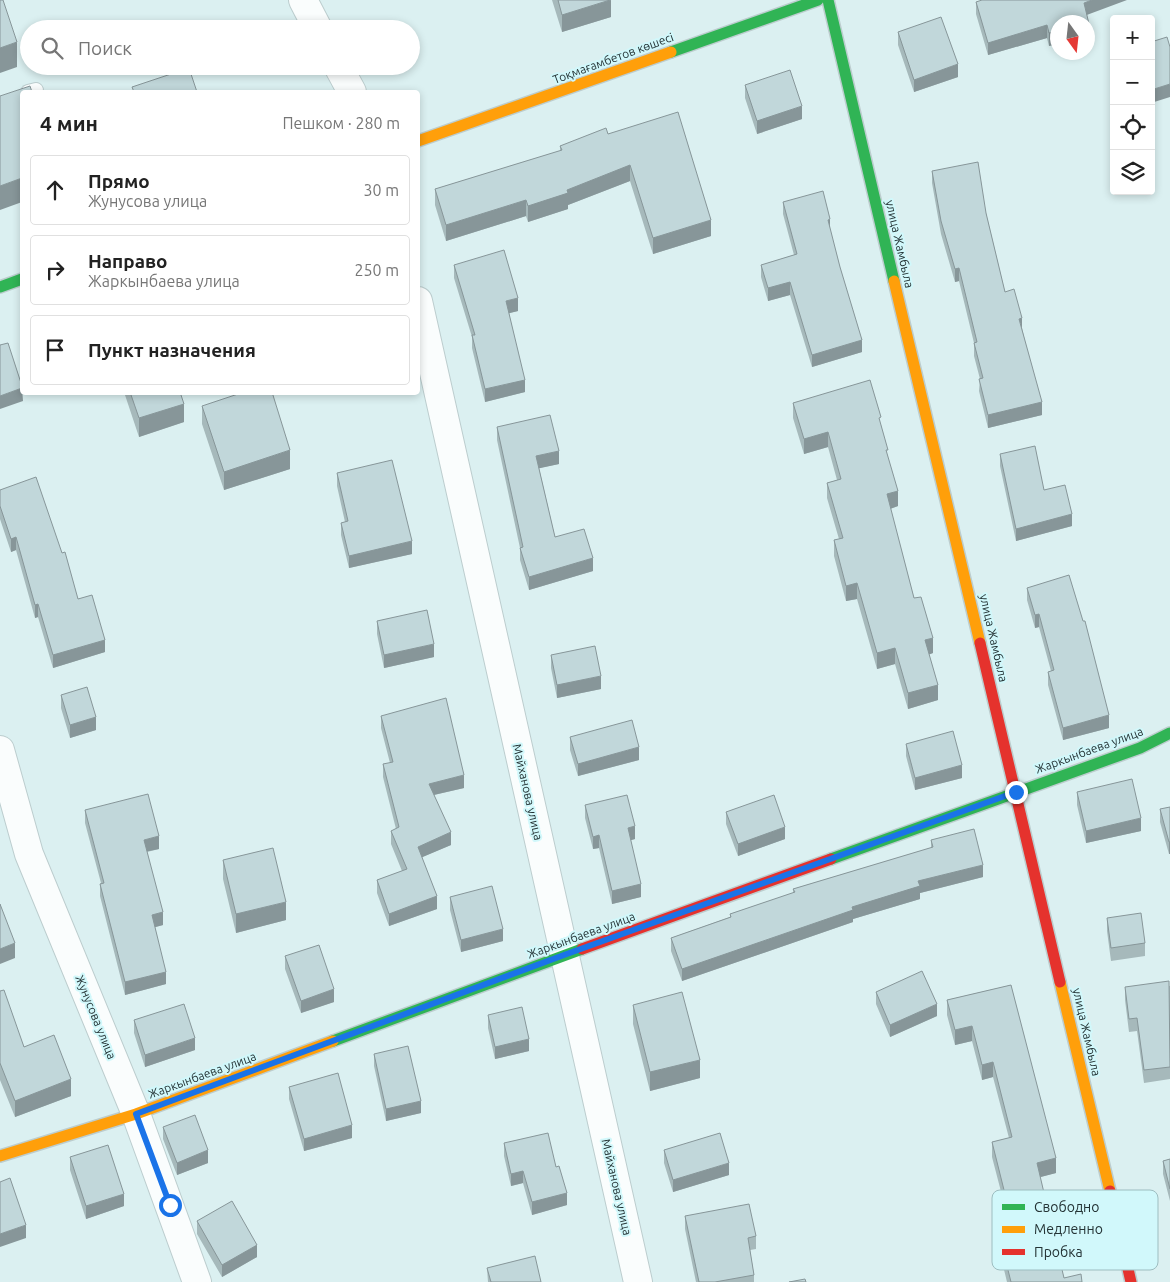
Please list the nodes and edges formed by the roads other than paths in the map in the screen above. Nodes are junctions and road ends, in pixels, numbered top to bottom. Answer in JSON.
{"nodes":[{"id":1,"x":303,"y":0,"type":"edge"},
{"id":2,"x":818,"y":0,"type":"edge"},
{"id":3,"x":828,"y":0,"type":"edge"},
{"id":4,"x":313,"y":20,"type":"edge"},
{"id":5,"x":343,"y":75,"type":"edge"},
{"id":6,"x":351,"y":90,"type":"edge"},
{"id":7,"x":420,"y":141,"type":"edge"},
{"id":8,"x":20,"y":280,"type":"edge"},
{"id":9,"x":0,"y":287,"type":"edge"},
{"id":10,"x":420,"y":310,"type":"edge"},
{"id":11,"x":1170,"y":733,"type":"edge"},
{"id":12,"x":0,"y":750,"type":"edge"},
{"id":13,"x":1016,"y":792,"type":"junction"},
{"id":14,"x":564,"y":955,"type":"junction"},
{"id":15,"x":136,"y":1114,"type":"junction"},
{"id":16,"x":0,"y":1156,"type":"edge"},
{"id":17,"x":1109,"y":1190,"type":"edge"},
{"id":18,"x":197,"y":1282,"type":"edge"},
{"id":19,"x":638,"y":1282,"type":"edge"}],
"edges":[{"from":1,"to":4,"type":"street"},
{"from":2,"to":7,"type":"street","name":"Тоқмағамбетов көшесі"},
{"from":3,"to":13,"type":"street","name":"улица Жамбыла"},
{"from":5,"to":6,"type":"street"},
{"from":8,"to":9,"type":"street"},
{"from":10,"to":14,"type":"street","name":"Майханова улица"},
{"from":11,"to":13,"type":"street","name":"Жаркынбаева улица"},
{"from":12,"to":15,"type":"street","name":"Жунусова улица"},
{"from":13,"to":14,"type":"street","name":"Жаркынбаева улица"},
{"from":13,"to":17,"type":"street","name":"улица Жамбыла"},
{"from":14,"to":15,"type":"street","name":"Жаркынбаева улица"},
{"from":14,"to":19,"type":"street","name":"Майханова улица"},
{"from":15,"to":16,"type":"street","name":"Жаркынбаева улица"},
{"from":15,"to":18,"type":"street","name":"Жунусова улица"}]}
